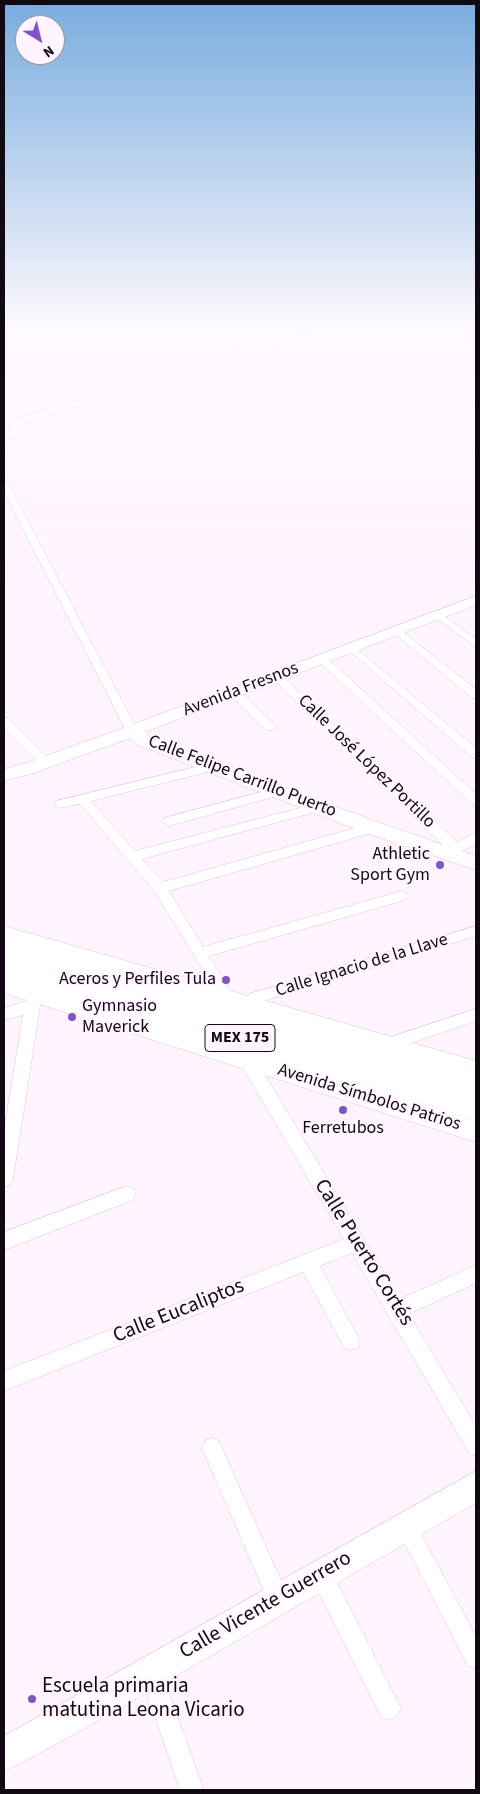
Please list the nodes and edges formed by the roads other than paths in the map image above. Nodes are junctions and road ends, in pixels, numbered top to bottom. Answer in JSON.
{"nodes":[{"id":1,"x":36,"y":416,"type":"edge"},
{"id":2,"x":4,"y":442,"type":"edge"},
{"id":3,"x":4,"y":483,"type":"edge"},
{"id":4,"x":476,"y":600,"type":"edge"},
{"id":5,"x":437,"y":614,"type":"junction"},
{"id":6,"x":397,"y":630,"type":"junction"},
{"id":7,"x":476,"y":644,"type":"edge"},
{"id":8,"x":351,"y":647,"type":"junction"},
{"id":9,"x":322,"y":659,"type":"junction"},
{"id":10,"x":276,"y":676,"type":"junction"},
{"id":11,"x":234,"y":692,"type":"junction"},
{"id":12,"x":476,"y":695,"type":"edge"},
{"id":13,"x":4,"y":721,"type":"edge"},
{"id":14,"x":270,"y":727,"type":"dead end"},
{"id":15,"x":132,"y":731,"type":"junction"},
{"id":16,"x":476,"y":754,"type":"edge"},
{"id":17,"x":46,"y":763,"type":"junction"},
{"id":18,"x":212,"y":767,"type":"junction"},
{"id":19,"x":4,"y":775,"type":"edge"},
{"id":20,"x":276,"y":792,"type":"junction"},
{"id":21,"x":82,"y":798,"type":"junction"},
{"id":22,"x":476,"y":801,"type":"edge"},
{"id":23,"x":60,"y":804,"type":"dead end"},
{"id":24,"x":319,"y":808,"type":"junction"},
{"id":25,"x":169,"y":821,"type":"dead end"},
{"id":26,"x":373,"y":828,"type":"junction"},
{"id":27,"x":476,"y":838,"type":"edge"},
{"id":28,"x":452,"y":850,"type":"junction"},
{"id":29,"x":134,"y":856,"type":"junction"},
{"id":30,"x":476,"y":863,"type":"edge"},
{"id":31,"x":160,"y":888,"type":"junction"},
{"id":32,"x":402,"y":896,"type":"dead end"},
{"id":33,"x":476,"y":931,"type":"edge"},
{"id":34,"x":4,"y":934,"type":"edge"},
{"id":35,"x":4,"y":949,"type":"edge"},
{"id":36,"x":201,"y":953,"type":"junction"},
{"id":37,"x":4,"y":967,"type":"edge"},
{"id":38,"x":4,"y":984,"type":"edge"},
{"id":39,"x":228,"y":999,"type":"junction"},
{"id":40,"x":34,"y":1000,"type":"junction"},
{"id":41,"x":251,"y":1005,"type":"junction"},
{"id":42,"x":4,"y":1014,"type":"edge"},
{"id":43,"x":476,"y":1015,"type":"edge"},
{"id":44,"x":397,"y":1047,"type":"junction"},
{"id":45,"x":248,"y":1062,"type":"junction"},
{"id":46,"x":476,"y":1071,"type":"edge"},
{"id":47,"x":476,"y":1089,"type":"edge"},
{"id":48,"x":476,"y":1108,"type":"edge"},
{"id":49,"x":476,"y":1131,"type":"edge"},
{"id":50,"x":4,"y":1179,"type":"edge"},
{"id":51,"x":127,"y":1194,"type":"dead end"},
{"id":52,"x":4,"y":1241,"type":"edge"},
{"id":53,"x":355,"y":1243,"type":"junction"},
{"id":54,"x":307,"y":1261,"type":"junction"},
{"id":55,"x":476,"y":1274,"type":"edge"},
{"id":56,"x":398,"y":1309,"type":"junction"},
{"id":57,"x":351,"y":1340,"type":"dead end"},
{"id":58,"x":4,"y":1381,"type":"edge"},
{"id":59,"x":476,"y":1446,"type":"edge"},
{"id":60,"x":212,"y":1448,"type":"dead end"},
{"id":61,"x":476,"y":1486,"type":"edge"},
{"id":62,"x":406,"y":1526,"type":"junction"},
{"id":63,"x":321,"y":1574,"type":"junction"},
{"id":64,"x":278,"y":1598,"type":"junction"},
{"id":65,"x":476,"y":1658,"type":"edge"},
{"id":66,"x":151,"y":1674,"type":"junction"},
{"id":67,"x":389,"y":1708,"type":"dead end"},
{"id":68,"x":4,"y":1755,"type":"edge"},
{"id":69,"x":192,"y":1790,"type":"edge"}],
"edges":[{"from":1,"to":2,"type":"street"},
{"from":3,"to":15,"type":"street","name":"Calle Felipe Carrillo Puerto"},
{"from":4,"to":5,"type":"street","name":"Avenida Fresnos"},
{"from":5,"to":6,"type":"street","name":"Avenida Fresnos"},
{"from":5,"to":7,"type":"street"},
{"from":6,"to":8,"type":"street","name":"Avenida Fresnos"},
{"from":6,"to":12,"type":"street"},
{"from":8,"to":9,"type":"street","name":"Avenida Fresnos"},
{"from":8,"to":16,"type":"street"},
{"from":9,"to":10,"type":"street","name":"Avenida Fresnos"},
{"from":9,"to":22,"type":"street"},
{"from":10,"to":11,"type":"street","name":"Avenida Fresnos"},
{"from":10,"to":28,"type":"street","name":"Calle José López Portillo"},
{"from":11,"to":14,"type":"street"},
{"from":11,"to":15,"type":"street","name":"Avenida Fresnos"},
{"from":13,"to":17,"type":"street"},
{"from":15,"to":17,"type":"street","name":"Avenida Fresnos"},
{"from":15,"to":18,"type":"street","name":"Calle Felipe Carrillo Puerto"},
{"from":17,"to":19,"type":"street","name":"Avenida Fresnos"},
{"from":18,"to":20,"type":"street","name":"Calle Felipe Carrillo Puerto"},
{"from":18,"to":21,"type":"street"},
{"from":20,"to":24,"type":"street","name":"Calle Felipe Carrillo Puerto"},
{"from":20,"to":25,"type":"street"},
{"from":21,"to":23,"type":"street"},
{"from":21,"to":29,"type":"street"},
{"from":24,"to":26,"type":"street","name":"Calle Felipe Carrillo Puerto"},
{"from":24,"to":29,"type":"street"},
{"from":26,"to":28,"type":"street","name":"Calle Felipe Carrillo Puerto"},
{"from":26,"to":31,"type":"street"},
{"from":27,"to":28,"type":"street"},
{"from":28,"to":30,"type":"street","name":"Calle Felipe Carrillo Puerto"},
{"from":29,"to":31,"type":"street"},
{"from":31,"to":36,"type":"street"},
{"from":32,"to":36,"type":"street"},
{"from":33,"to":41,"type":"street","name":"Calle Ignacio de la Llave"},
{"from":34,"to":39,"type":"street"},
{"from":35,"to":47,"type":"main road","number":"MEX 175"},
{"from":36,"to":39,"type":"street"},
{"from":37,"to":48,"type":"main road","name":"Avenida Símbolos Patrios","number":"MEX 175"},
{"from":38,"to":40,"type":"street","name":"Avenida Símbolos Patrios"},
{"from":39,"to":41,"type":"street"},
{"from":40,"to":42,"type":"street"},
{"from":40,"to":45,"type":"street","name":"Avenida Símbolos Patrios"},
{"from":40,"to":50,"type":"street"},
{"from":41,"to":44,"type":"street"},
{"from":43,"to":44,"type":"street"},
{"from":44,"to":46,"type":"street"},
{"from":45,"to":49,"type":"street","name":"Avenida Símbolos Patrios"},
{"from":45,"to":53,"type":"street","name":"Calle Puerto Cortés"},
{"from":51,"to":52,"type":"street"},
{"from":53,"to":54,"type":"street","name":"Calle Eucaliptos"},
{"from":53,"to":56,"type":"street","name":"Calle Puerto Cortés"},
{"from":54,"to":57,"type":"street"},
{"from":54,"to":58,"type":"street","name":"Calle Eucaliptos"},
{"from":55,"to":56,"type":"street"},
{"from":56,"to":59,"type":"street","name":"Calle Puerto Cortés"},
{"from":60,"to":64,"type":"street"},
{"from":61,"to":62,"type":"street","name":"Calle Vicente Guerrero"},
{"from":62,"to":63,"type":"street","name":"Calle Vicente Guerrero"},
{"from":62,"to":65,"type":"street"},
{"from":63,"to":64,"type":"street","name":"Calle Vicente Guerrero"},
{"from":63,"to":67,"type":"street"},
{"from":64,"to":66,"type":"street","name":"Calle Vicente Guerrero"},
{"from":66,"to":68,"type":"street","name":"Calle Vicente Guerrero"},
{"from":66,"to":69,"type":"street"}]}
